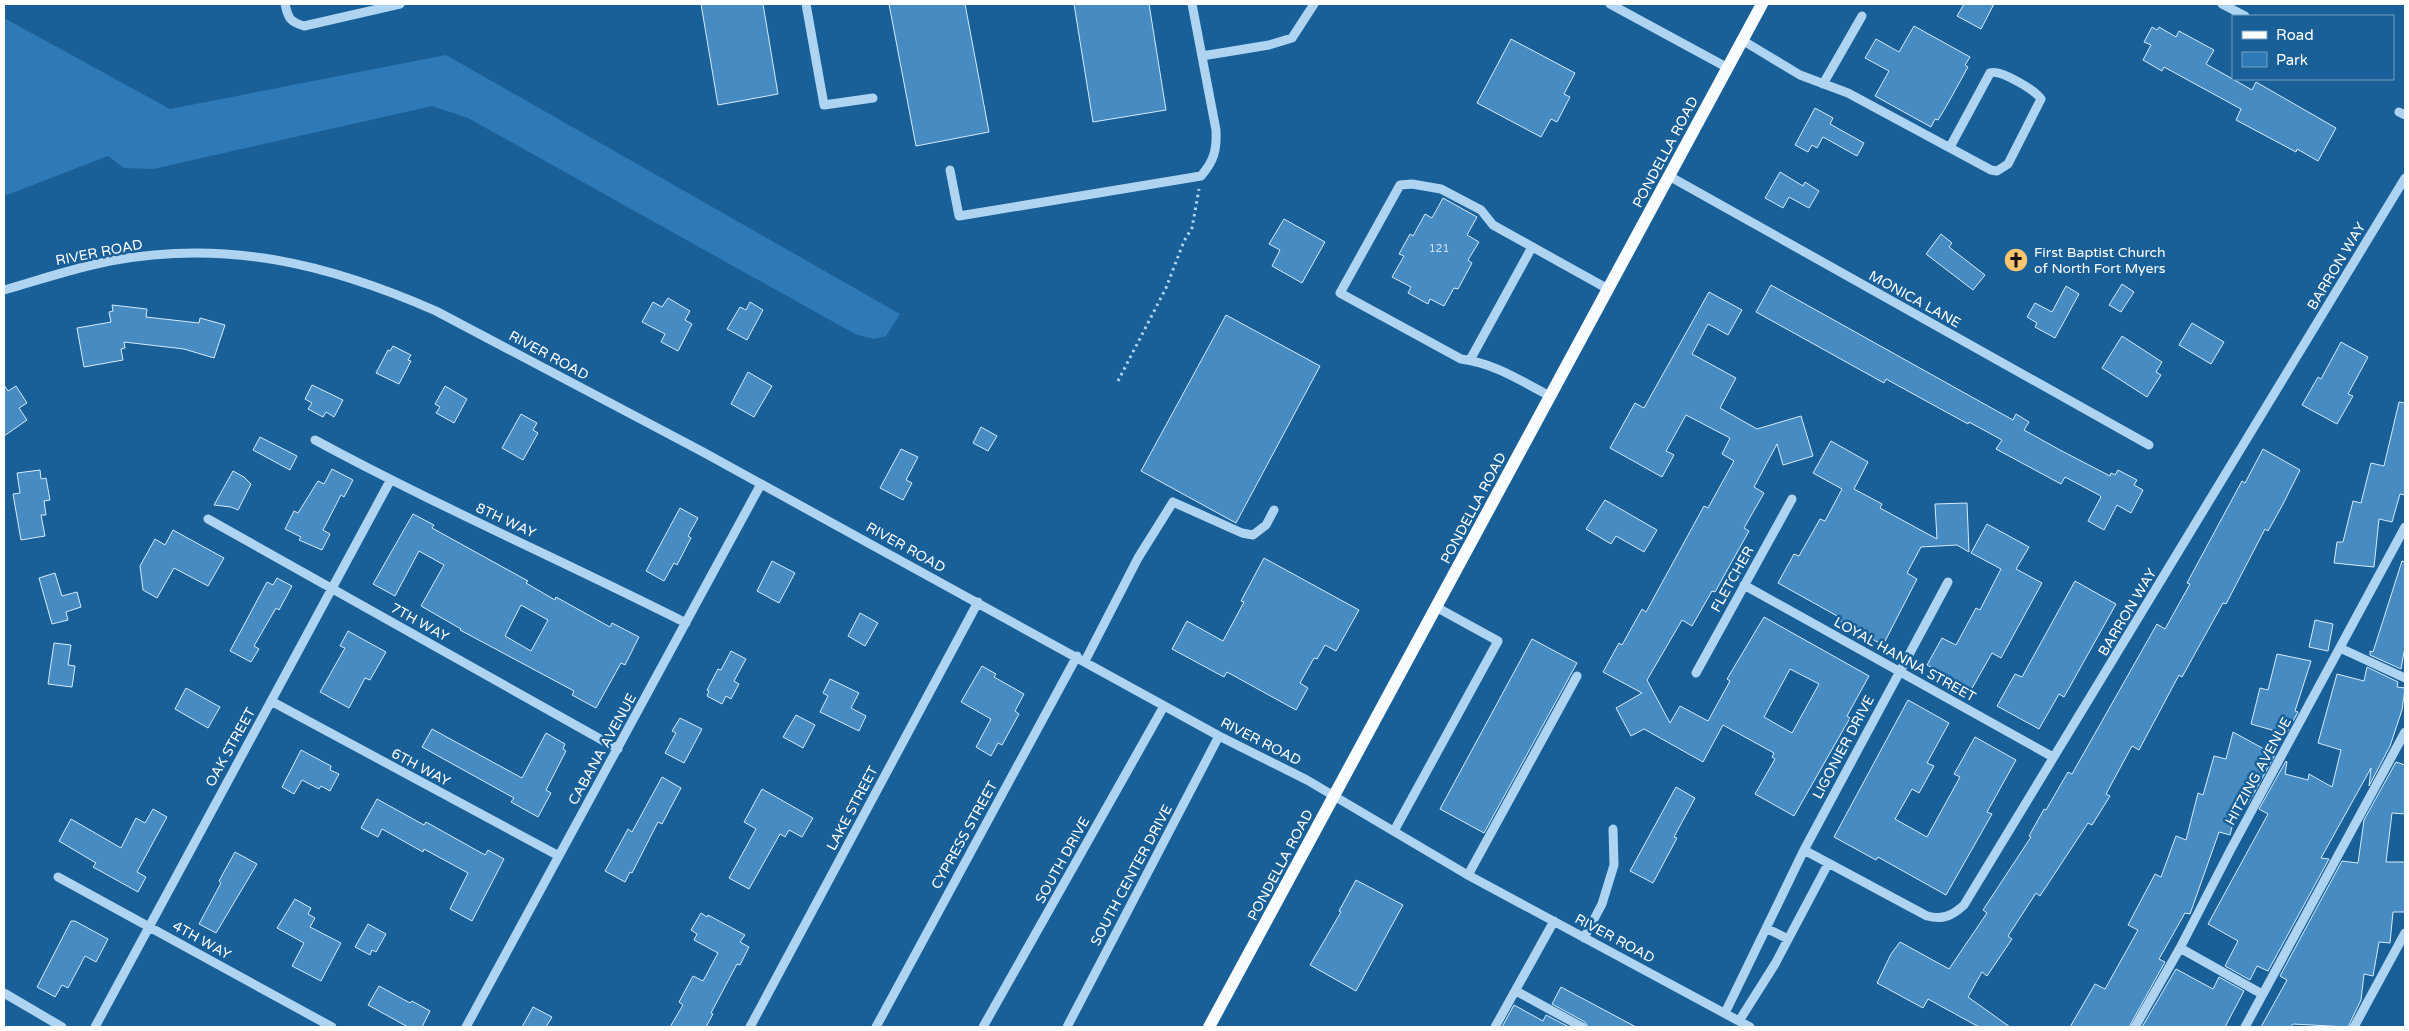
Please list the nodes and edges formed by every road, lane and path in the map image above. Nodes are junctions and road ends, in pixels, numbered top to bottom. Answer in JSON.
{"nodes":[{"id":1,"x":285,"y":4,"type":"edge"},
{"id":2,"x":400,"y":4,"type":"edge"},
{"id":3,"x":806,"y":4,"type":"edge"},
{"id":4,"x":1192,"y":4,"type":"edge"},
{"id":5,"x":1314,"y":4,"type":"edge"},
{"id":6,"x":1610,"y":4,"type":"edge"},
{"id":7,"x":1762,"y":4,"type":"edge"},
{"id":8,"x":2222,"y":4,"type":"edge"},
{"id":9,"x":2243,"y":15,"type":"edge"},
{"id":10,"x":1862,"y":16,"type":"dead end"},
{"id":11,"x":1742,"y":40,"type":"junction"},
{"id":12,"x":1202,"y":56,"type":"junction"},
{"id":13,"x":1728,"y":68,"type":"junction"},
{"id":14,"x":1822,"y":84,"type":"junction"},
{"id":15,"x":873,"y":98,"type":"dead end"},
{"id":16,"x":1950,"y":147,"type":"junction"},
{"id":17,"x":950,"y":170,"type":"dead end"},
{"id":18,"x":1201,"y":176,"type":"junction"},
{"id":19,"x":1669,"y":176,"type":"junction"},
{"id":20,"x":2405,"y":178,"type":"edge"},
{"id":21,"x":1532,"y":246,"type":"junction"},
{"id":22,"x":1608,"y":289,"type":"junction"},
{"id":23,"x":4,"y":290,"type":"edge"},
{"id":24,"x":1470,"y":360,"type":"junction"},
{"id":25,"x":1118,"y":381,"type":"dead end"},
{"id":26,"x":1550,"y":396,"type":"junction"},
{"id":27,"x":316,"y":440,"type":"dead end"},
{"id":28,"x":2149,"y":445,"type":"dead end"},
{"id":29,"x":390,"y":481,"type":"junction"},
{"id":30,"x":761,"y":484,"type":"junction"},
{"id":31,"x":1792,"y":499,"type":"dead end"},
{"id":32,"x":1274,"y":510,"type":"dead end"},
{"id":33,"x":208,"y":519,"type":"dead end"},
{"id":34,"x":2405,"y":527,"type":"edge"},
{"id":35,"x":1948,"y":582,"type":"dead end"},
{"id":36,"x":1744,"y":585,"type":"junction"},
{"id":37,"x":332,"y":590,"type":"junction"},
{"id":38,"x":978,"y":602,"type":"junction"},
{"id":39,"x":1436,"y":607,"type":"junction"},
{"id":40,"x":686,"y":623,"type":"junction"},
{"id":41,"x":2340,"y":648,"type":"junction"},
{"id":42,"x":1077,"y":656,"type":"junction"},
{"id":43,"x":1085,"y":661,"type":"junction"},
{"id":44,"x":1899,"y":672,"type":"junction"},
{"id":45,"x":1696,"y":673,"type":"dead end"},
{"id":46,"x":1577,"y":676,"type":"dead end"},
{"id":47,"x":2405,"y":678,"type":"edge"},
{"id":48,"x":271,"y":701,"type":"junction"},
{"id":49,"x":1164,"y":706,"type":"junction"},
{"id":50,"x":2405,"y":732,"type":"edge"},
{"id":51,"x":1219,"y":736,"type":"junction"},
{"id":52,"x":618,"y":749,"type":"junction"},
{"id":53,"x":2053,"y":757,"type":"junction"},
{"id":54,"x":1334,"y":796,"type":"junction"},
{"id":55,"x":1613,"y":829,"type":"dead end"},
{"id":56,"x":1394,"y":831,"type":"junction"},
{"id":57,"x":1804,"y":850,"type":"junction"},
{"id":58,"x":558,"y":856,"type":"junction"},
{"id":59,"x":1828,"y":864,"type":"junction"},
{"id":60,"x":1468,"y":875,"type":"junction"},
{"id":61,"x":58,"y":877,"type":"dead end"},
{"id":62,"x":1554,"y":921,"type":"junction"},
{"id":63,"x":148,"y":926,"type":"junction"},
{"id":64,"x":1766,"y":928,"type":"junction"},
{"id":65,"x":2405,"y":933,"type":"edge"},
{"id":66,"x":1584,"y":938,"type":"junction"},
{"id":67,"x":1788,"y":939,"type":"junction"},
{"id":68,"x":2180,"y":948,"type":"junction"},
{"id":69,"x":1516,"y":991,"type":"junction"},
{"id":70,"x":4,"y":993,"type":"edge"},
{"id":71,"x":2262,"y":994,"type":"junction"},
{"id":72,"x":1725,"y":1014,"type":"junction"},
{"id":73,"x":1739,"y":1022,"type":"junction"},
{"id":74,"x":62,"y":1027,"type":"edge"},
{"id":75,"x":95,"y":1027,"type":"edge"},
{"id":76,"x":332,"y":1027,"type":"edge"},
{"id":77,"x":466,"y":1027,"type":"edge"},
{"id":78,"x":750,"y":1027,"type":"edge"},
{"id":79,"x":876,"y":1027,"type":"edge"},
{"id":80,"x":983,"y":1027,"type":"edge"},
{"id":81,"x":1067,"y":1027,"type":"edge"},
{"id":82,"x":1210,"y":1027,"type":"edge"},
{"id":83,"x":1495,"y":1027,"type":"edge"},
{"id":84,"x":1582,"y":1027,"type":"edge"},
{"id":85,"x":1750,"y":1027,"type":"edge"},
{"id":86,"x":2135,"y":1027,"type":"edge"},
{"id":87,"x":2244,"y":1027,"type":"edge"},
{"id":88,"x":2354,"y":1027,"type":"edge"}],
"edges":[{"from":1,"to":2,"type":"street"},
{"from":3,"to":15,"type":"street"},
{"from":4,"to":12,"type":"street"},
{"from":5,"to":12,"type":"street"},
{"from":6,"to":13,"type":"street"},
{"from":7,"to":11,"type":"main road","name":"PONDELLA ROAD"},
{"from":8,"to":9,"type":"street"},
{"from":10,"to":14,"type":"street"},
{"from":11,"to":13,"type":"main road","name":"PONDELLA ROAD"},
{"from":11,"to":14,"type":"street"},
{"from":12,"to":18,"type":"street"},
{"from":13,"to":19,"type":"main road","name":"PONDELLA ROAD"},
{"from":14,"to":16,"type":"street"},
{"from":16,"to":16,"type":"street"},
{"from":17,"to":18,"type":"street"},
{"from":18,"to":25,"type":"path"},
{"from":19,"to":22,"type":"main road","name":"PONDELLA ROAD"},
{"from":19,"to":28,"type":"street","name":"MONICA LANE"},
{"from":20,"to":53,"type":"street","name":"BARRON WAY"},
{"from":21,"to":22,"type":"street"},
{"from":21,"to":24,"type":"street"},
{"from":21,"to":24,"type":"street"},
{"from":22,"to":26,"type":"main road","name":"PONDELLA ROAD"},
{"from":23,"to":30,"type":"street","name":"RIVER ROAD"},
{"from":24,"to":26,"type":"street"},
{"from":26,"to":39,"type":"main road","name":"PONDELLA ROAD"},
{"from":27,"to":29,"type":"street","name":"8TH WAY"},
{"from":29,"to":37,"type":"street","name":"OAK STREET"},
{"from":29,"to":40,"type":"street","name":"8TH WAY"},
{"from":30,"to":38,"type":"street","name":"RIVER ROAD"},
{"from":30,"to":40,"type":"street","name":"CABANA AVENUE"},
{"from":31,"to":36,"type":"street","name":"FLETCHER"},
{"from":32,"to":43,"type":"street"},
{"from":33,"to":37,"type":"street","name":"7TH WAY"},
{"from":34,"to":41,"type":"street","name":"HITZING AVENUE"},
{"from":35,"to":44,"type":"street","name":"LIGONIER DRIVE"},
{"from":36,"to":44,"type":"street","name":"LOYAL HANNA STREET"},
{"from":36,"to":45,"type":"street","name":"FLETCHER"},
{"from":37,"to":48,"type":"street","name":"OAK STREET"},
{"from":37,"to":52,"type":"street","name":"7TH WAY"},
{"from":38,"to":42,"type":"street","name":"RIVER ROAD"},
{"from":38,"to":78,"type":"street","name":"LAKE STREET"},
{"from":39,"to":54,"type":"main road","name":"PONDELLA ROAD"},
{"from":39,"to":56,"type":"street"},
{"from":40,"to":52,"type":"street","name":"CABANA AVENUE"},
{"from":41,"to":47,"type":"street"},
{"from":41,"to":68,"type":"street","name":"HITZING AVENUE"},
{"from":42,"to":43,"type":"street","name":"RIVER ROAD"},
{"from":42,"to":79,"type":"street","name":"CYPRESS STREET"},
{"from":43,"to":49,"type":"street","name":"RIVER ROAD"},
{"from":44,"to":53,"type":"street","name":"LOYAL HANNA STREET"},
{"from":44,"to":57,"type":"street","name":"LIGONIER DRIVE"},
{"from":46,"to":60,"type":"street"},
{"from":48,"to":58,"type":"street","name":"6TH WAY"},
{"from":48,"to":63,"type":"street","name":"OAK STREET"},
{"from":49,"to":51,"type":"street","name":"RIVER ROAD"},
{"from":49,"to":80,"type":"street","name":"SOUTH DRIVE"},
{"from":50,"to":71,"type":"street"},
{"from":51,"to":54,"type":"street","name":"RIVER ROAD"},
{"from":51,"to":81,"type":"street","name":"SOUTH CENTER DRIVE"},
{"from":52,"to":58,"type":"street","name":"CABANA AVENUE"},
{"from":53,"to":59,"type":"street","name":"BARRON WAY"},
{"from":54,"to":56,"type":"street","name":"RIVER ROAD"},
{"from":54,"to":82,"type":"main road","name":"PONDELLA ROAD"},
{"from":55,"to":66,"type":"street"},
{"from":56,"to":60,"type":"street","name":"RIVER ROAD"},
{"from":57,"to":59,"type":"street","name":"BARRON WAY"},
{"from":57,"to":64,"type":"street","name":"LIGONIER DRIVE"},
{"from":58,"to":77,"type":"street","name":"CABANA AVENUE"},
{"from":59,"to":67,"type":"street"},
{"from":60,"to":62,"type":"street","name":"RIVER ROAD"},
{"from":61,"to":63,"type":"street","name":"4TH WAY"},
{"from":62,"to":66,"type":"street","name":"RIVER ROAD"},
{"from":62,"to":69,"type":"street"},
{"from":63,"to":75,"type":"street","name":"OAK STREET"},
{"from":63,"to":76,"type":"street","name":"4TH WAY"},
{"from":64,"to":67,"type":"street"},
{"from":64,"to":72,"type":"street","name":"LIGONIER DRIVE"},
{"from":65,"to":88,"type":"street"},
{"from":66,"to":72,"type":"street","name":"RIVER ROAD"},
{"from":67,"to":73,"type":"street"},
{"from":68,"to":71,"type":"street"},
{"from":68,"to":86,"type":"street","name":"HITZING AVENUE"},
{"from":69,"to":83,"type":"street"},
{"from":69,"to":84,"type":"street"},
{"from":70,"to":74,"type":"street"},
{"from":71,"to":87,"type":"street"},
{"from":72,"to":73,"type":"street","name":"RIVER ROAD"},
{"from":73,"to":85,"type":"street","name":"RIVER ROAD"}]}
